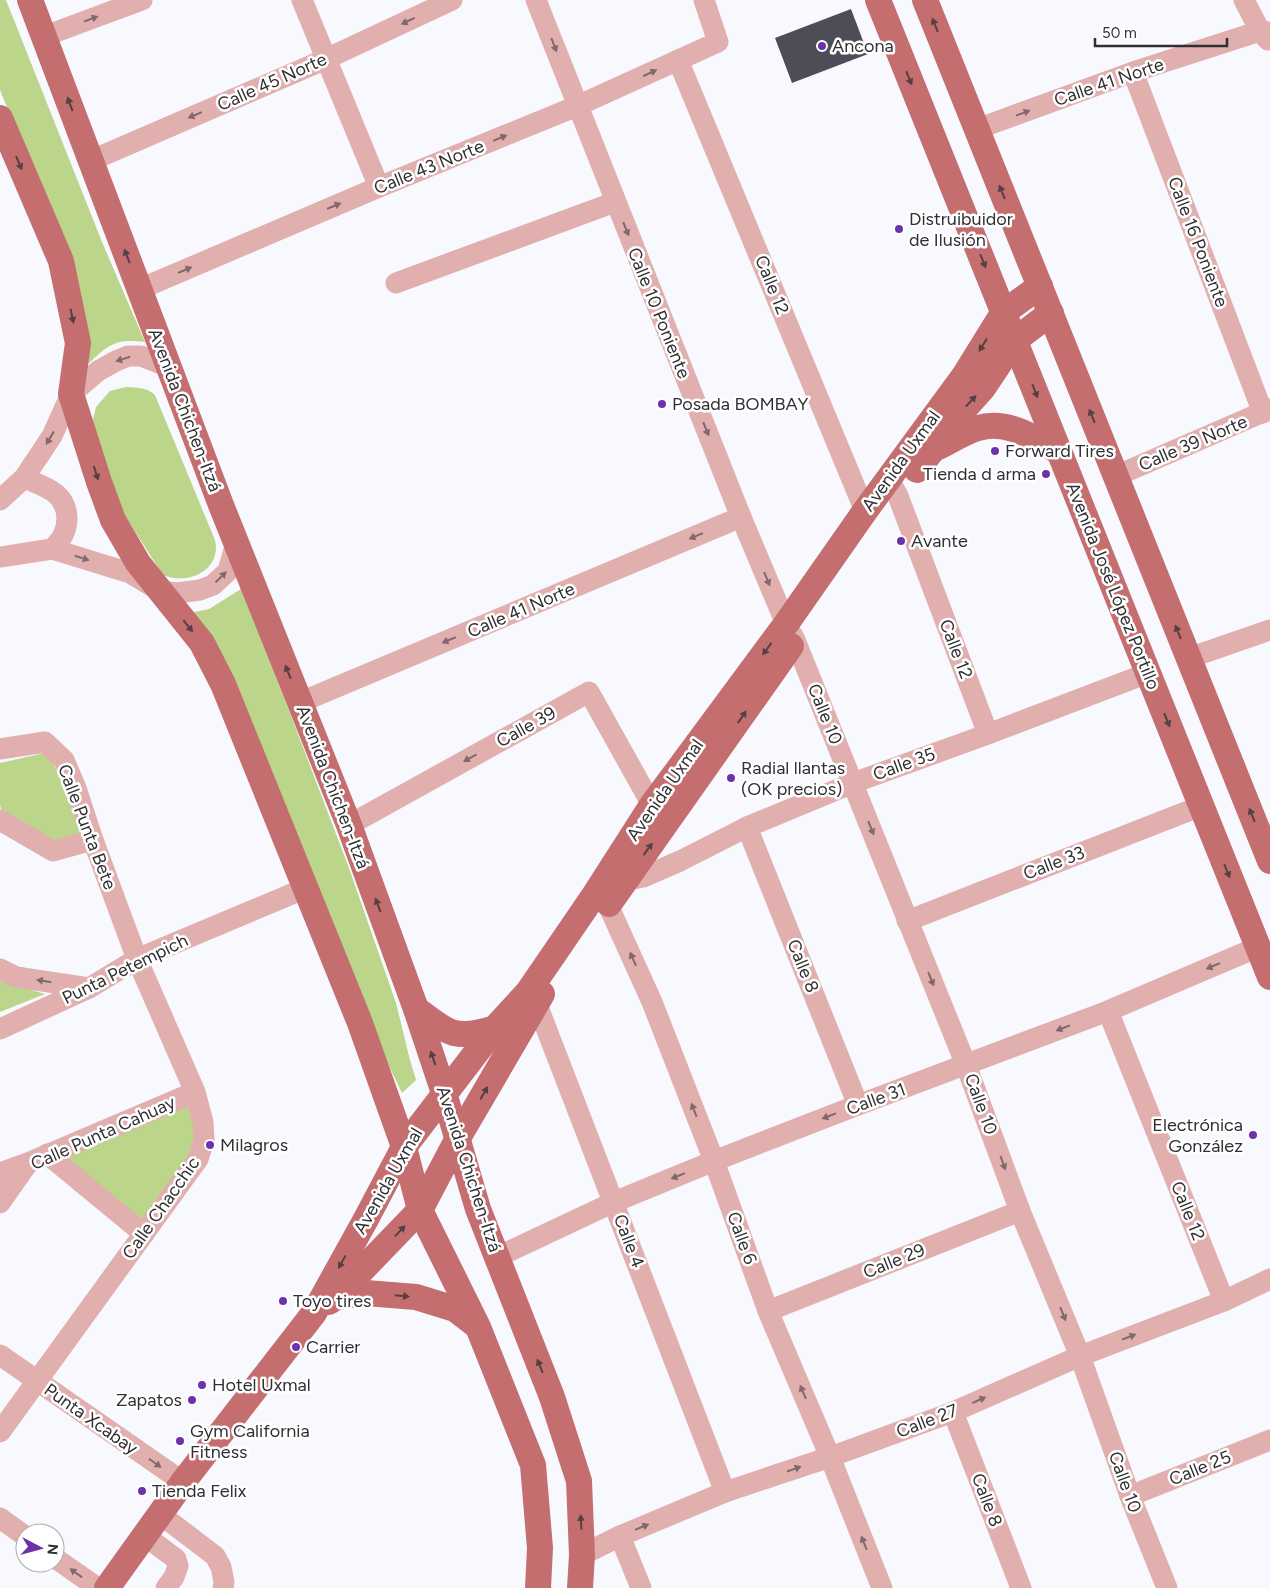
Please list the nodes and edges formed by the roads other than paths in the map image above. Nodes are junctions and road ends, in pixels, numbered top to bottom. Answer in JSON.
{"nodes":[{"id":1,"x":30,"y":0,"type":"edge"},
{"id":2,"x":142,"y":0,"type":"edge"},
{"id":3,"x":302,"y":0,"type":"edge"},
{"id":4,"x":452,"y":0,"type":"edge"},
{"id":5,"x":536,"y":0,"type":"edge"},
{"id":6,"x":704,"y":0,"type":"edge"},
{"id":7,"x":878,"y":0,"type":"edge"},
{"id":8,"x":925,"y":0,"type":"edge"},
{"id":9,"x":1244,"y":0,"type":"edge"},
{"id":10,"x":1267,"y":35,"type":"edge"},
{"id":11,"x":45,"y":36,"type":"junction"},
{"id":12,"x":326,"y":58,"type":"junction"},
{"id":13,"x":678,"y":60,"type":"junction"},
{"id":14,"x":1133,"y":72,"type":"junction"},
{"id":15,"x":577,"y":106,"type":"junction"},
{"id":16,"x":0,"y":118,"type":"edge"},
{"id":17,"x":977,"y":129,"type":"junction"},
{"id":18,"x":90,"y":161,"type":"junction"},
{"id":19,"x":379,"y":187,"type":"junction"},
{"id":20,"x":615,"y":202,"type":"junction"},
{"id":21,"x":396,"y":283,"type":"dead end"},
{"id":22,"x":1040,"y":286,"type":"junction"},
{"id":23,"x":140,"y":289,"type":"junction"},
{"id":24,"x":1003,"y":313,"type":"junction"},
{"id":25,"x":1051,"y":313,"type":"junction"},
{"id":26,"x":1016,"y":340,"type":"junction"},
{"id":27,"x":169,"y":367,"type":"junction"},
{"id":28,"x":71,"y":394,"type":"junction"},
{"id":29,"x":1266,"y":411,"type":"edge"},
{"id":30,"x":1058,"y":450,"type":"junction"},
{"id":31,"x":930,"y":451,"type":"junction"},
{"id":32,"x":1116,"y":476,"type":"junction"},
{"id":33,"x":24,"y":478,"type":"junction"},
{"id":34,"x":893,"y":488,"type":"junction"},
{"id":35,"x":0,"y":500,"type":"edge"},
{"id":36,"x":865,"y":511,"type":"junction"},
{"id":37,"x":741,"y":517,"type":"junction"},
{"id":38,"x":236,"y":543,"type":"junction"},
{"id":39,"x":52,"y":549,"type":"junction"},
{"id":40,"x":0,"y":557,"type":"edge"},
{"id":41,"x":160,"y":591,"type":"junction"},
{"id":42,"x":1270,"y":630,"type":"edge"},
{"id":43,"x":791,"y":632,"type":"junction"},
{"id":44,"x":1189,"y":658,"type":"junction"},
{"id":45,"x":1148,"y":673,"type":"junction"},
{"id":46,"x":301,"y":702,"type":"junction"},
{"id":47,"x":988,"y":734,"type":"junction"},
{"id":48,"x":0,"y":749,"type":"edge"},
{"id":49,"x":853,"y":783,"type":"junction"},
{"id":50,"x":652,"y":805,"type":"junction"},
{"id":51,"x":1201,"y":806,"type":"junction"},
{"id":52,"x":0,"y":820,"type":"edge"},
{"id":53,"x":349,"y":825,"type":"junction"},
{"id":54,"x":747,"y":827,"type":"junction"},
{"id":55,"x":93,"y":840,"type":"junction"},
{"id":56,"x":1270,"y":861,"type":"edge"},
{"id":57,"x":620,"y":872,"type":"junction"},
{"id":58,"x":306,"y":888,"type":"junction"},
{"id":59,"x":602,"y":899,"type":"junction"},
{"id":60,"x":907,"y":921,"type":"junction"},
{"id":61,"x":1258,"y":947,"type":"junction"},
{"id":62,"x":137,"y":959,"type":"junction"},
{"id":63,"x":0,"y":969,"type":"edge"},
{"id":64,"x":1270,"y":977,"type":"edge"},
{"id":65,"x":89,"y":988,"type":"junction"},
{"id":66,"x":532,"y":997,"type":"junction"},
{"id":67,"x":416,"y":1009,"type":"junction"},
{"id":68,"x":1108,"y":1011,"type":"junction"},
{"id":69,"x":495,"y":1028,"type":"junction"},
{"id":70,"x":0,"y":1029,"type":"edge"},
{"id":71,"x":966,"y":1064,"type":"junction"},
{"id":72,"x":195,"y":1092,"type":"junction"},
{"id":73,"x":444,"y":1093,"type":"junction"},
{"id":74,"x":858,"y":1105,"type":"junction"},
{"id":75,"x":458,"y":1138,"type":"junction"},
{"id":76,"x":404,"y":1147,"type":"junction"},
{"id":77,"x":38,"y":1158,"type":"junction"},
{"id":78,"x":714,"y":1161,"type":"junction"},
{"id":79,"x":0,"y":1173,"type":"edge"},
{"id":80,"x":614,"y":1202,"type":"junction"},
{"id":81,"x":0,"y":1203,"type":"edge"},
{"id":82,"x":420,"y":1210,"type":"junction"},
{"id":83,"x":1020,"y":1211,"type":"junction"},
{"id":84,"x":144,"y":1234,"type":"junction"},
{"id":85,"x":497,"y":1257,"type":"junction"},
{"id":86,"x":1270,"y":1279,"type":"edge"},
{"id":87,"x":336,"y":1297,"type":"junction"},
{"id":88,"x":1224,"y":1301,"type":"junction"},
{"id":89,"x":768,"y":1311,"type":"junction"},
{"id":90,"x":314,"y":1313,"type":"junction"},
{"id":91,"x":478,"y":1327,"type":"junction"},
{"id":92,"x":0,"y":1355,"type":"edge"},
{"id":93,"x":1080,"y":1356,"type":"junction"},
{"id":94,"x":36,"y":1381,"type":"junction"},
{"id":95,"x":952,"y":1412,"type":"junction"},
{"id":96,"x":0,"y":1432,"type":"edge"},
{"id":97,"x":1270,"y":1440,"type":"edge"},
{"id":98,"x":830,"y":1457,"type":"junction"},
{"id":99,"x":183,"y":1482,"type":"junction"},
{"id":100,"x":725,"y":1492,"type":"junction"},
{"id":101,"x":1130,"y":1496,"type":"junction"},
{"id":102,"x":160,"y":1514,"type":"junction"},
{"id":103,"x":0,"y":1518,"type":"edge"},
{"id":104,"x":15,"y":1529,"type":"edge"},
{"id":105,"x":144,"y":1535,"type":"junction"},
{"id":106,"x":620,"y":1536,"type":"junction"},
{"id":107,"x":582,"y":1555,"type":"junction"},
{"id":108,"x":65,"y":1565,"type":"edge"},
{"id":109,"x":98,"y":1588,"type":"edge"},
{"id":110,"x":107,"y":1588,"type":"edge"},
{"id":111,"x":166,"y":1588,"type":"edge"},
{"id":112,"x":223,"y":1588,"type":"edge"},
{"id":113,"x":538,"y":1588,"type":"edge"},
{"id":114,"x":580,"y":1588,"type":"edge"},
{"id":115,"x":640,"y":1588,"type":"edge"},
{"id":116,"x":882,"y":1588,"type":"edge"},
{"id":117,"x":1021,"y":1588,"type":"edge"},
{"id":118,"x":1167,"y":1588,"type":"edge"}],
"edges":[{"from":1,"to":11,"type":"main road","name":"Avenida Chichen-Itzá"},
{"from":11,"to":2,"type":"street","one_way":true},
{"from":3,"to":12,"type":"street"},
{"from":4,"to":12,"type":"street","name":"Calle 45 Norte","one_way":true},
{"from":5,"to":15,"type":"street","name":"Calle 10 Poniente","one_way":true},
{"from":6,"to":13,"type":"street","name":"Calle 43 Norte"},
{"from":7,"to":24,"type":"main road","name":"Avenida José López Portillo","one_way":true},
{"from":17,"to":8,"type":"main road","one_way":true},
{"from":9,"to":10,"type":"street"},
{"from":10,"to":14,"type":"street","name":"Calle 41 Norte"},
{"from":18,"to":11,"type":"main road","name":"Avenida Chichen-Itzá","one_way":true},
{"from":12,"to":18,"type":"street","name":"Calle 45 Norte","one_way":true},
{"from":12,"to":19,"type":"street"},
{"from":15,"to":13,"type":"street","name":"Calle 43 Norte","one_way":true},
{"from":13,"to":36,"type":"street","name":"Calle 12"},
{"from":17,"to":14,"type":"street","name":"Calle 41 Norte","one_way":true},
{"from":14,"to":29,"type":"street","name":"Calle 16 Poniente"},
{"from":19,"to":15,"type":"street","name":"Calle 43 Norte","one_way":true},
{"from":15,"to":20,"type":"street","name":"Calle 10 Poniente"},
{"from":16,"to":28,"type":"main road","one_way":true},
{"from":22,"to":17,"type":"main road","one_way":true},
{"from":23,"to":18,"type":"main road","name":"Avenida Chichen-Itzá","one_way":true},
{"from":23,"to":19,"type":"street","name":"Calle 43 Norte","one_way":true},
{"from":20,"to":21,"type":"street"},
{"from":20,"to":37,"type":"street","name":"Calle 10 Poniente","one_way":true},
{"from":22,"to":24,"type":"main road","name":"Avenida Uxmal"},
{"from":22,"to":25,"type":"main road"},
{"from":23,"to":27,"type":"main road","name":"Avenida Chichen-Itzá"},
{"from":24,"to":26,"type":"main road","name":"Avenida José López Portillo"},
{"from":24,"to":34,"type":"main road","name":"Avenida Uxmal","one_way":true},
{"from":25,"to":26,"type":"main road","name":"Avenida Uxmal"},
{"from":32,"to":25,"type":"main road","one_way":true},
{"from":26,"to":30,"type":"main road","name":"Avenida José López Portillo","one_way":true},
{"from":31,"to":26,"type":"main road","name":"Avenida Uxmal","one_way":true},
{"from":27,"to":28,"type":"street","one_way":true},
{"from":27,"to":38,"type":"main road","name":"Avenida Chichen-Itzá"},
{"from":28,"to":33,"type":"street","one_way":true},
{"from":28,"to":41,"type":"main road","one_way":true},
{"from":29,"to":32,"type":"street","name":"Calle 39 Norte"},
{"from":30,"to":31,"type":"main road"},
{"from":30,"to":45,"type":"main road","name":"Avenida José López Portillo"},
{"from":31,"to":34,"type":"main road","name":"Avenida Uxmal"},
{"from":44,"to":32,"type":"main road","one_way":true},
{"from":33,"to":35,"type":"street"},
{"from":33,"to":39,"type":"street"},
{"from":34,"to":36,"type":"main road","name":"Avenida Uxmal"},
{"from":34,"to":43,"type":"main road","name":"Avenida Uxmal"},
{"from":34,"to":47,"type":"street","name":"Calle 12"},
{"from":36,"to":43,"type":"main road","name":"Avenida Uxmal"},
{"from":37,"to":43,"type":"street","name":"Calle 10 Poniente","one_way":true},
{"from":37,"to":46,"type":"street","name":"Calle 41 Norte","one_way":true},
{"from":41,"to":38,"type":"street","one_way":true},
{"from":46,"to":38,"type":"main road","name":"Avenida Chichen-Itzá","one_way":true},
{"from":39,"to":40,"type":"street"},
{"from":39,"to":41,"type":"street","one_way":true},
{"from":41,"to":58,"type":"main road","one_way":true},
{"from":42,"to":44,"type":"street"},
{"from":43,"to":49,"type":"street","name":"Calle 10"},
{"from":43,"to":50,"type":"main road","name":"Avenida Uxmal","one_way":true},
{"from":57,"to":43,"type":"main road","name":"Avenida Uxmal","one_way":true},
{"from":56,"to":44,"type":"main road","one_way":true},
{"from":45,"to":47,"type":"street","name":"Calle 35"},
{"from":45,"to":51,"type":"main road","name":"Avenida José López Portillo","one_way":true},
{"from":46,"to":53,"type":"main road","name":"Avenida Chichen-Itzá"},
{"from":47,"to":49,"type":"street","name":"Calle 35"},
{"from":48,"to":55,"type":"street","name":"Calle Punta Bete"},
{"from":49,"to":54,"type":"street","name":"Calle 35"},
{"from":49,"to":60,"type":"street","name":"Calle 10","one_way":true},
{"from":50,"to":53,"type":"street","name":"Calle 39","one_way":true},
{"from":50,"to":57,"type":"main road","name":"Avenida Uxmal"},
{"from":51,"to":60,"type":"street","name":"Calle 33"},
{"from":51,"to":61,"type":"main road","name":"Avenida José López Portillo","one_way":true},
{"from":52,"to":55,"type":"street"},
{"from":67,"to":53,"type":"main road","name":"Avenida Chichen-Itzá","one_way":true},
{"from":54,"to":57,"type":"street","name":"Calle 35"},
{"from":54,"to":74,"type":"street","name":"Calle 8"},
{"from":55,"to":62,"type":"street","name":"Calle Punta Bete"},
{"from":57,"to":59,"type":"main road","name":"Avenida Uxmal"},
{"from":58,"to":62,"type":"street","name":"Punta Petempich"},
{"from":58,"to":76,"type":"main road"},
{"from":59,"to":66,"type":"main road","name":"Avenida Uxmal"},
{"from":78,"to":59,"type":"street","name":"Calle 6","one_way":true},
{"from":60,"to":71,"type":"street","name":"Calle 10","one_way":true},
{"from":61,"to":64,"type":"main road","name":"Avenida José López Portillo"},
{"from":61,"to":68,"type":"street","name":"Calle 31","one_way":true},
{"from":62,"to":65,"type":"street","name":"Punta Petempich"},
{"from":62,"to":72,"type":"street","name":"Calle Chacchic"},
{"from":65,"to":63,"type":"street","one_way":true},
{"from":65,"to":70,"type":"street","name":"Punta Petempich"},
{"from":66,"to":69,"type":"main road","name":"Avenida Uxmal"},
{"from":75,"to":66,"type":"main road","name":"Avenida Uxmal","one_way":true},
{"from":66,"to":80,"type":"street","name":"Calle 4"},
{"from":67,"to":69,"type":"main road"},
{"from":73,"to":67,"type":"main road","name":"Avenida Chichen-Itzá","one_way":true},
{"from":68,"to":71,"type":"street","name":"Calle 31","one_way":true},
{"from":68,"to":88,"type":"street","name":"Calle 12"},
{"from":69,"to":73,"type":"main road","name":"Avenida Uxmal"},
{"from":71,"to":74,"type":"street","name":"Calle 31"},
{"from":71,"to":83,"type":"street","name":"Calle 10","one_way":true},
{"from":72,"to":77,"type":"street","name":"Calle Punta Cahuay"},
{"from":72,"to":84,"type":"street","name":"Calle Chacchic"},
{"from":73,"to":75,"type":"main road","name":"Avenida Chichen-Itzá"},
{"from":73,"to":76,"type":"main road","name":"Avenida Uxmal"},
{"from":74,"to":78,"type":"street","name":"Calle 31","one_way":true},
{"from":75,"to":82,"type":"main road","name":"Avenida Uxmal"},
{"from":75,"to":85,"type":"main road","name":"Avenida Chichen-Itzá"},
{"from":76,"to":82,"type":"main road"},
{"from":76,"to":90,"type":"main road","name":"Avenida Uxmal","one_way":true},
{"from":77,"to":79,"type":"street"},
{"from":77,"to":81,"type":"street","name":"Calle Punta Cahuay"},
{"from":77,"to":84,"type":"street"},
{"from":78,"to":80,"type":"street","name":"Calle 31","one_way":true},
{"from":78,"to":89,"type":"street","name":"Calle 6"},
{"from":80,"to":85,"type":"street","name":"Calle 31"},
{"from":80,"to":100,"type":"street","name":"Calle 4"},
{"from":87,"to":82,"type":"main road","name":"Avenida Uxmal","one_way":true},
{"from":82,"to":91,"type":"main road"},
{"from":83,"to":89,"type":"street","name":"Calle 29"},
{"from":83,"to":93,"type":"street","name":"Calle 10","one_way":true},
{"from":84,"to":94,"type":"street","name":"Calle Chacchic"},
{"from":107,"to":85,"type":"main road","name":"Avenida Chichen-Itzá","one_way":true},
{"from":86,"to":88,"type":"street","name":"Calle 27"},
{"from":87,"to":90,"type":"main road","name":"Avenida Uxmal"},
{"from":87,"to":91,"type":"main road","one_way":true},
{"from":93,"to":88,"type":"street","name":"Calle 27","one_way":true},
{"from":98,"to":89,"type":"street","name":"Calle 6","one_way":true},
{"from":90,"to":99,"type":"main road","name":"Avenida Uxmal"},
{"from":91,"to":113,"type":"main road"},
{"from":92,"to":94,"type":"street","name":"Punta Xcabay"},
{"from":95,"to":93,"type":"street","name":"Calle 27","one_way":true},
{"from":93,"to":101,"type":"street","name":"Calle 10"},
{"from":94,"to":96,"type":"street","name":"Calle Chacchic"},
{"from":94,"to":99,"type":"street","name":"Punta Xcabay","one_way":true},
{"from":95,"to":98,"type":"street","name":"Calle 27"},
{"from":95,"to":117,"type":"street","name":"Calle 8"},
{"from":97,"to":101,"type":"street","name":"Calle 25"},
{"from":100,"to":98,"type":"street","name":"Calle 27","one_way":true},
{"from":116,"to":98,"type":"street","name":"Calle 6","one_way":true},
{"from":99,"to":102,"type":"main road","name":"Avenida Uxmal"},
{"from":106,"to":100,"type":"street","name":"Calle 27","one_way":true},
{"from":101,"to":118,"type":"street","name":"Calle 10"},
{"from":102,"to":105,"type":"main road","name":"Avenida Uxmal"},
{"from":102,"to":112,"type":"street"},
{"from":103,"to":104,"type":"street"},
{"from":105,"to":110,"type":"main road","name":"Avenida Uxmal"},
{"from":105,"to":111,"type":"street"},
{"from":106,"to":107,"type":"street","name":"Calle 27"},
{"from":106,"to":115,"type":"street"},
{"from":107,"to":114,"type":"main road","name":"Avenida Chichen-Itzá"},
{"from":109,"to":108,"type":"street","one_way":true}]}
